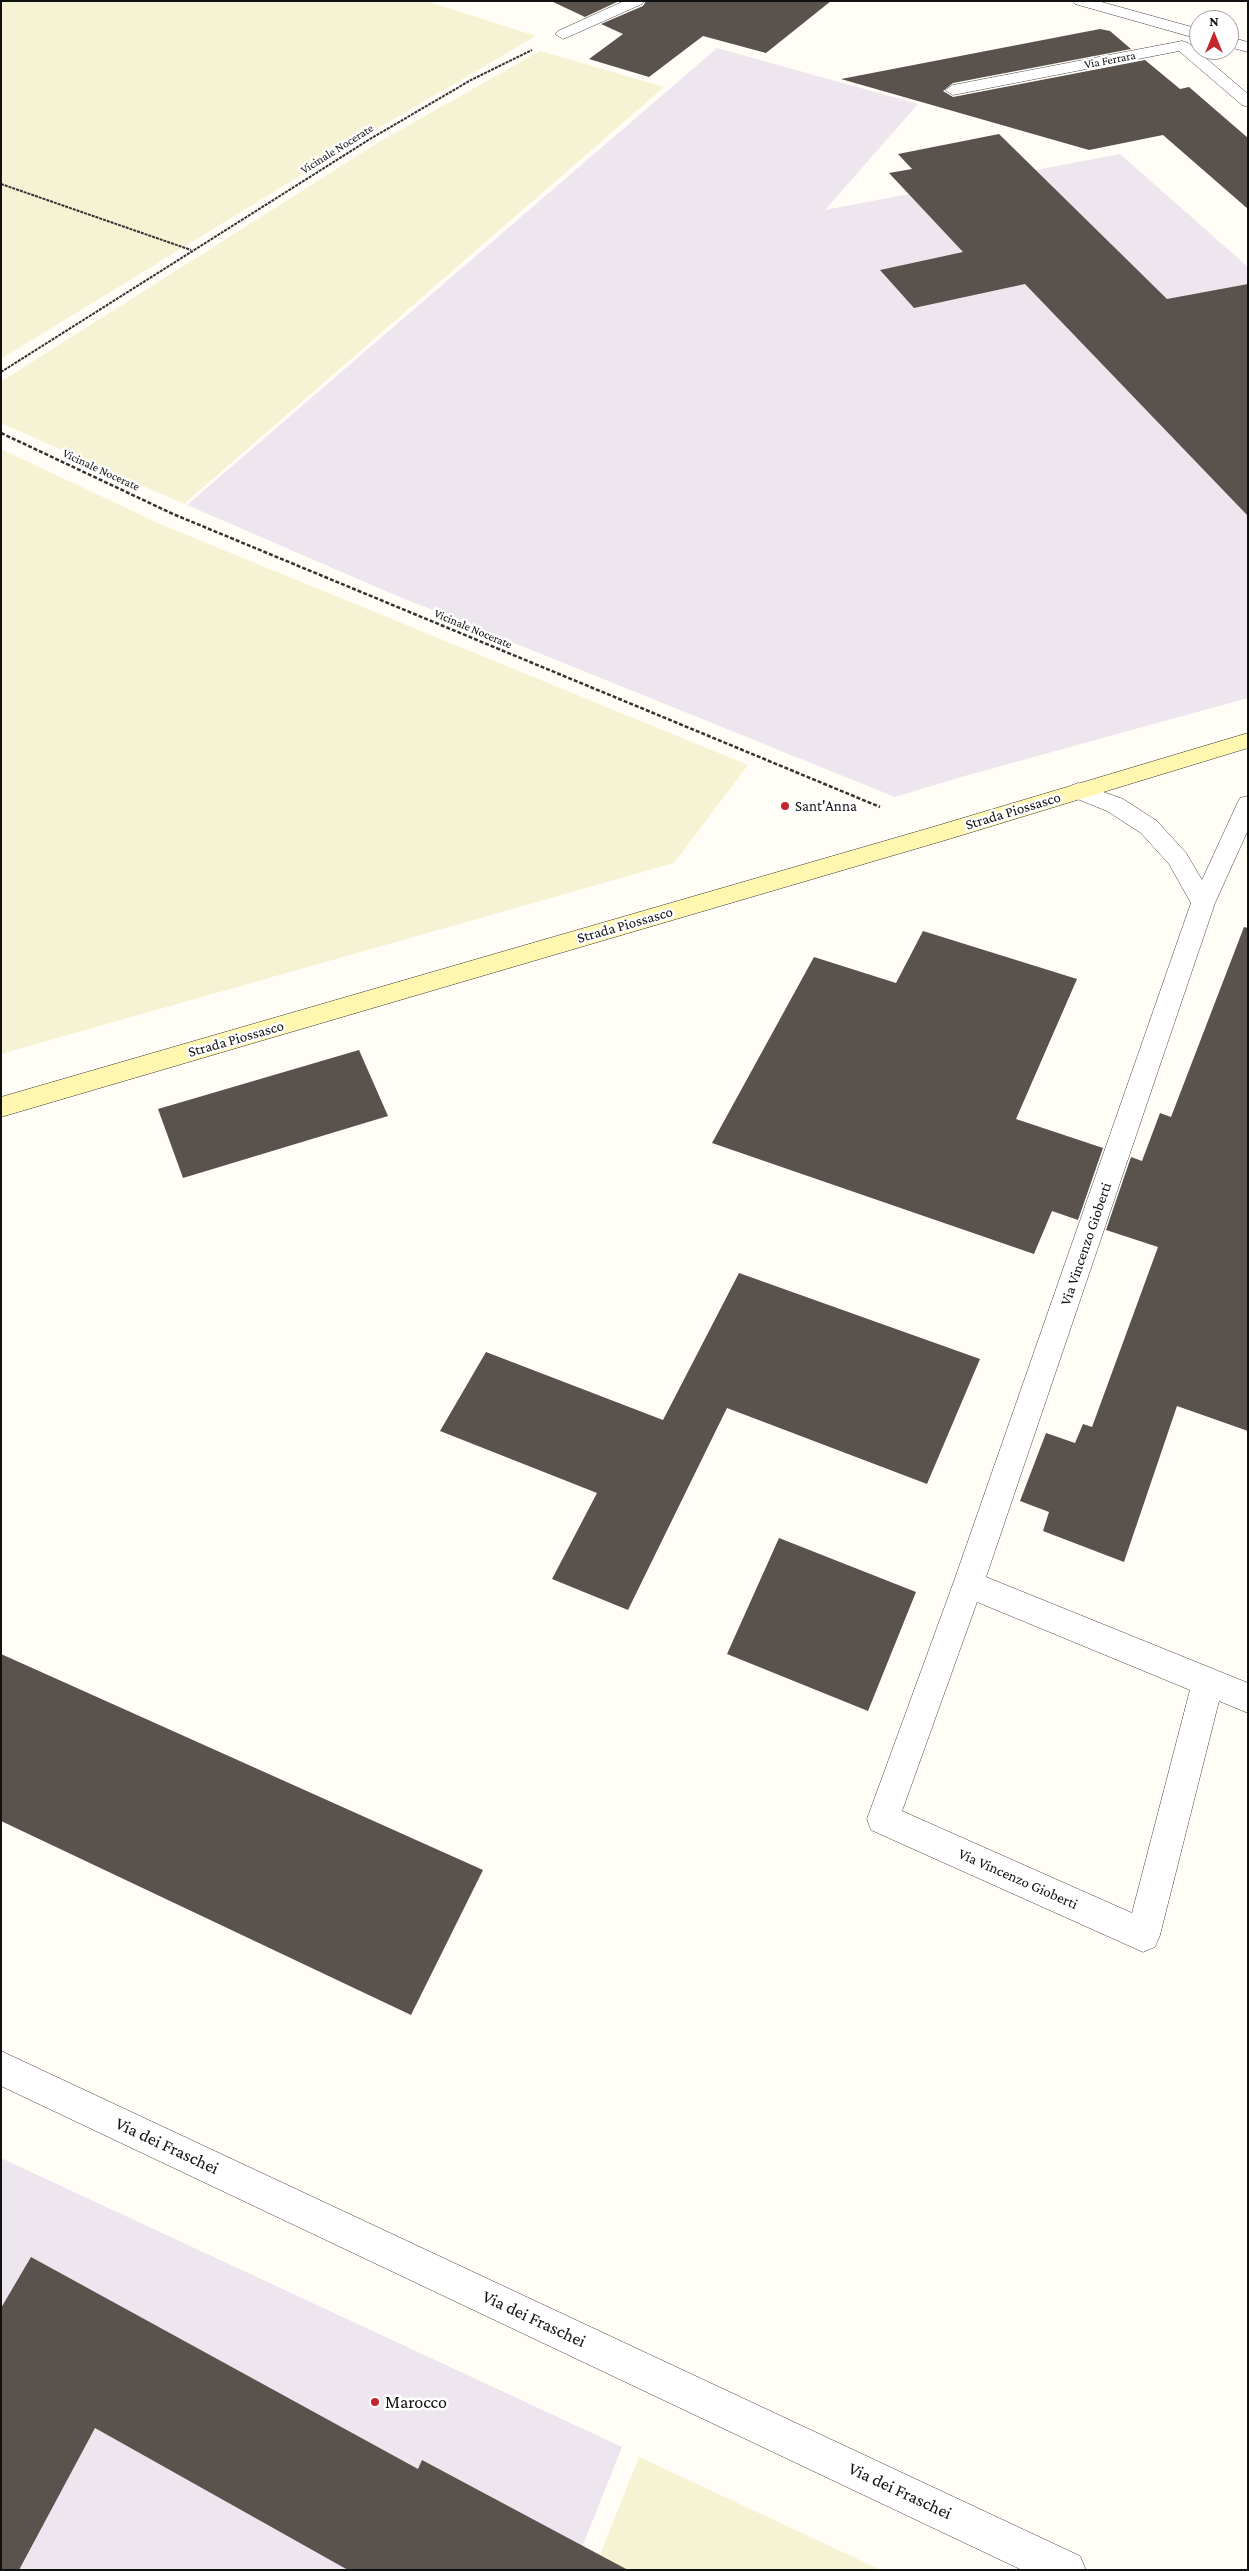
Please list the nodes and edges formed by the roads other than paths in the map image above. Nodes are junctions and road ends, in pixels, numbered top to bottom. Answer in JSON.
{"nodes":[{"id":1,"x":637,"y":1,"type":"edge"},
{"id":2,"x":1080,"y":1,"type":"edge"},
{"id":3,"x":1189,"y":31,"type":"edge"},
{"id":4,"x":564,"y":34,"type":"road end"},
{"id":5,"x":953,"y":90,"type":"dead end"},
{"id":6,"x":1248,"y":102,"type":"edge"},
{"id":7,"x":1248,"y":740,"type":"edge"},
{"id":8,"x":1078,"y":791,"type":"junction"},
{"id":9,"x":1248,"y":804,"type":"edge"},
{"id":10,"x":1203,"y":903,"type":"junction"},
{"id":11,"x":1,"y":1107,"type":"edge"},
{"id":12,"x":968,"y":1584,"type":"junction"},
{"id":13,"x":1208,"y":1682,"type":"junction"},
{"id":14,"x":1248,"y":1698,"type":"edge"},
{"id":15,"x":1,"y":2068,"type":"edge"},
{"id":16,"x":1066,"y":2570,"type":"edge"}],
"edges":[{"from":1,"to":4,"type":"street"},
{"from":2,"to":3,"type":"street"},
{"from":5,"to":6,"type":"street","name":"Via Ferrara"},
{"from":7,"to":8,"type":"street","name":"Strada Piossasco"},
{"from":8,"to":10,"type":"street"},
{"from":8,"to":11,"type":"street","name":"Strada Piossasco"},
{"from":9,"to":10,"type":"street","name":"Via Vincenzo Gioberti"},
{"from":10,"to":12,"type":"street","name":"Via Vincenzo Gioberti"},
{"from":12,"to":13,"type":"street"},
{"from":12,"to":13,"type":"street","name":"Via Vincenzo Gioberti"},
{"from":13,"to":14,"type":"street"},
{"from":15,"to":16,"type":"street","name":"Via dei Fraschei"}]}
